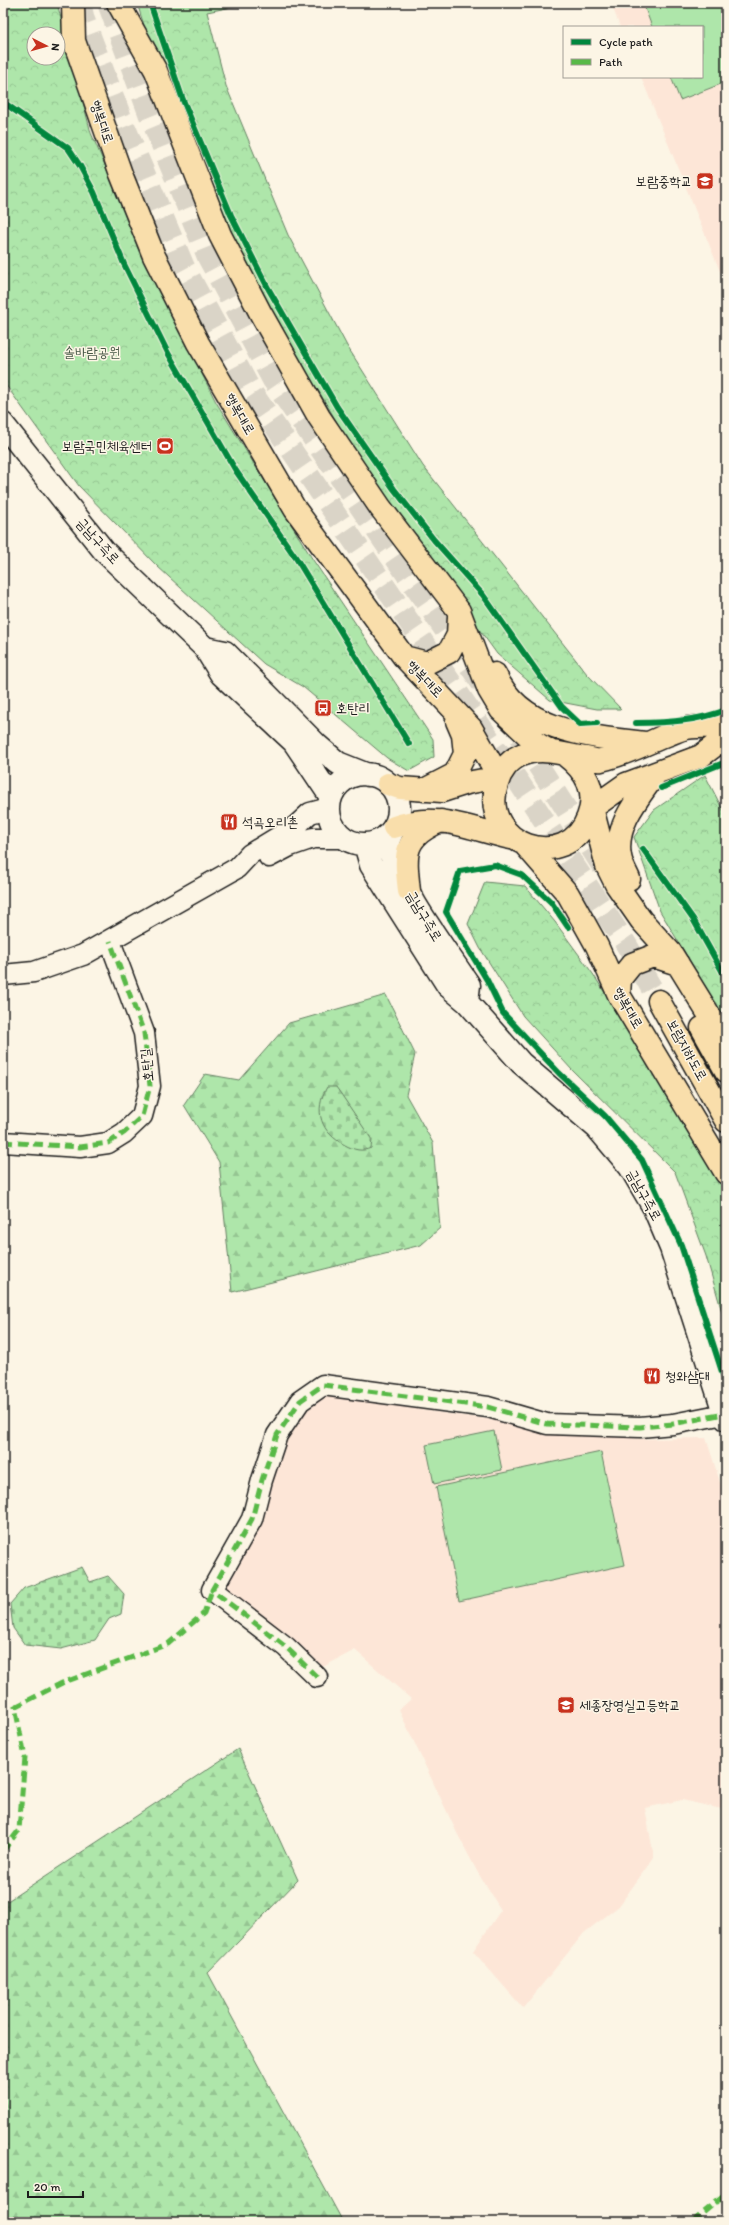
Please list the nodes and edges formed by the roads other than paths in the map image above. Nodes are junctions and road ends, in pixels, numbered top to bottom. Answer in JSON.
{"nodes":[{"id":1,"x":73,"y":3,"type":"edge"},
{"id":2,"x":118,"y":3,"type":"edge"},
{"id":3,"x":3,"y":424,"type":"edge"},
{"id":4,"x":458,"y":611,"type":"junction"},
{"id":5,"x":205,"y":648,"type":"junction"},
{"id":6,"x":404,"y":657,"type":"junction"},
{"id":7,"x":446,"y":701,"type":"junction"},
{"id":8,"x":726,"y":726,"type":"edge"},
{"id":9,"x":726,"y":737,"type":"edge"},
{"id":10,"x":646,"y":744,"type":"junction"},
{"id":11,"x":557,"y":753,"type":"junction"},
{"id":12,"x":656,"y":772,"type":"junction"},
{"id":13,"x":368,"y":775,"type":"junction"},
{"id":14,"x":499,"y":778,"type":"junction"},
{"id":15,"x":388,"y":784,"type":"junction"},
{"id":16,"x":424,"y":790,"type":"junction"},
{"id":17,"x":330,"y":802,"type":"junction"},
{"id":18,"x":592,"y":808,"type":"junction"},
{"id":19,"x":444,"y":820,"type":"junction"},
{"id":20,"x":394,"y":827,"type":"junction"},
{"id":21,"x":343,"y":838,"type":"junction"},
{"id":22,"x":518,"y":842,"type":"junction"},
{"id":23,"x":365,"y":844,"type":"junction"},
{"id":24,"x":237,"y":868,"type":"junction"},
{"id":25,"x":409,"y":891,"type":"junction"},
{"id":26,"x":110,"y":941,"type":"junction"},
{"id":27,"x":675,"y":958,"type":"junction"},
{"id":28,"x":3,"y":975,"type":"edge"},
{"id":29,"x":683,"y":992,"type":"dead end"},
{"id":30,"x":619,"y":995,"type":"junction"},
{"id":31,"x":659,"y":1001,"type":"tunnel mouth"},
{"id":32,"x":467,"y":1002,"type":"junction"},
{"id":33,"x":726,"y":1042,"type":"edge"},
{"id":34,"x":726,"y":1071,"type":"edge"},
{"id":35,"x":726,"y":1121,"type":"edge"},
{"id":36,"x":3,"y":1142,"type":"edge"},
{"id":37,"x":726,"y":1173,"type":"edge"},
{"id":38,"x":725,"y":1416,"type":"edge"},
{"id":39,"x":317,"y":1677,"type":"dead end"}],
"edges":[{"from":1,"to":6,"type":"highway","name":"행복대로"},
{"from":2,"to":4,"type":"highway"},
{"from":3,"to":5,"type":"main road","name":"금남구즉로"},
{"from":4,"to":6,"type":"highway"},
{"from":4,"to":10,"type":"highway"},
{"from":4,"to":11,"type":"highway"},
{"from":5,"to":13,"type":"main road"},
{"from":5,"to":17,"type":"main road","name":"금남구즉로"},
{"from":6,"to":7,"type":"highway","name":"행복대로"},
{"from":7,"to":14,"type":"highway","name":"행복대로"},
{"from":7,"to":16,"type":"highway"},
{"from":8,"to":10,"type":"highway"},
{"from":9,"to":12,"type":"highway"},
{"from":10,"to":11,"type":"highway"},
{"from":11,"to":14,"type":"highway"},
{"from":11,"to":18,"type":"highway"},
{"from":12,"to":18,"type":"highway"},
{"from":12,"to":27,"type":"highway"},
{"from":13,"to":15,"type":"main road"},
{"from":13,"to":17,"type":"main road"},
{"from":14,"to":16,"type":"highway"},
{"from":14,"to":22,"type":"highway"},
{"from":15,"to":16,"type":"highway"},
{"from":15,"to":20,"type":"main road"},
{"from":17,"to":21,"type":"main road"},
{"from":17,"to":24,"type":"street"},
{"from":18,"to":22,"type":"highway"},
{"from":18,"to":27,"type":"highway"},
{"from":19,"to":20,"type":"highway"},
{"from":19,"to":22,"type":"highway"},
{"from":19,"to":25,"type":"highway"},
{"from":20,"to":23,"type":"main road"},
{"from":20,"to":25,"type":"main road","name":"금남구즉로"},
{"from":21,"to":23,"type":"main road"},
{"from":21,"to":24,"type":"street"},
{"from":22,"to":30,"type":"highway","name":"행복대로"},
{"from":23,"to":32,"type":"main road","name":"금남구즉로"},
{"from":24,"to":26,"type":"street"},
{"from":25,"to":32,"type":"main road","name":"금남구즉로"},
{"from":26,"to":28,"type":"street"},
{"from":26,"to":36,"type":"street","name":"호탄길"},
{"from":27,"to":30,"type":"highway"},
{"from":27,"to":33,"type":"highway"},
{"from":29,"to":34,"type":"highway","name":"보람지하도로"},
{"from":30,"to":37,"type":"highway","name":"행복대로"},
{"from":31,"to":35,"type":"highway","name":"보람지하도로"},
{"from":32,"to":38,"type":"main road","name":"금남구즉로"},
{"from":38,"to":39,"type":"street"}]}
